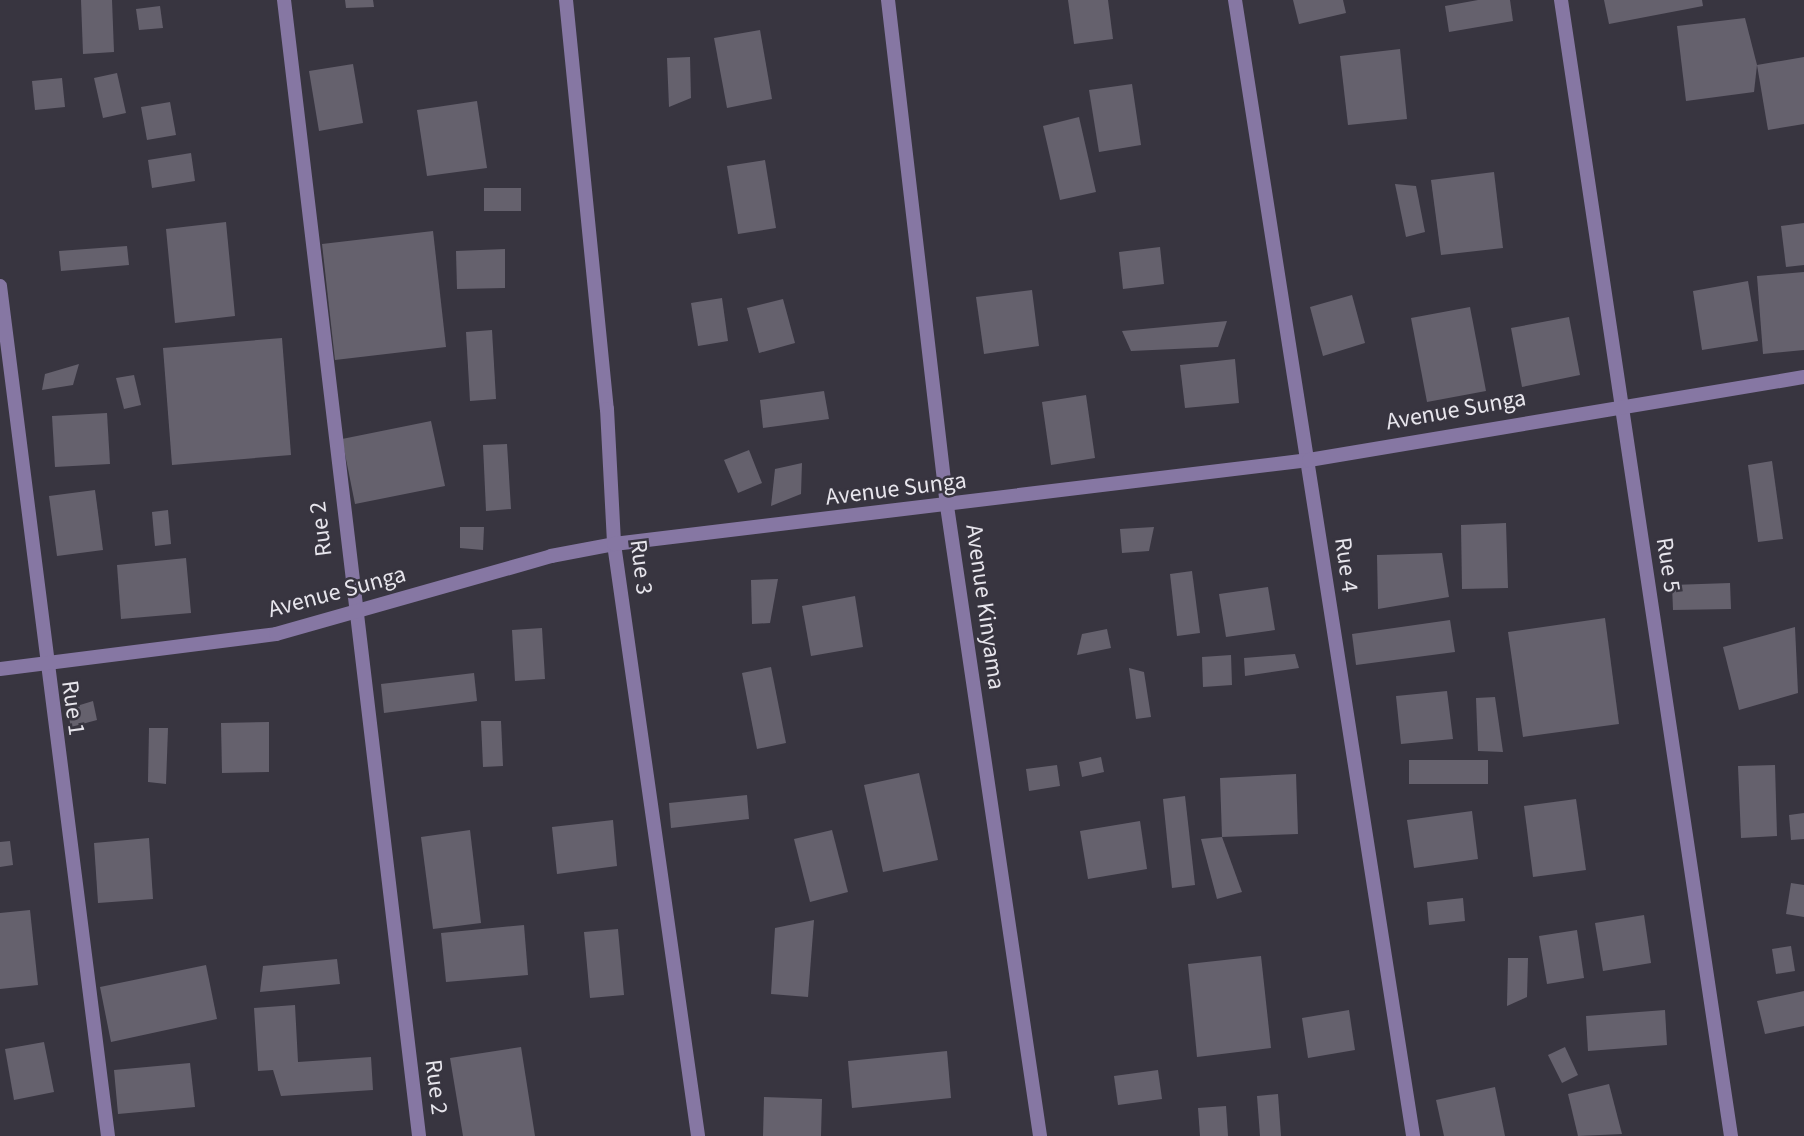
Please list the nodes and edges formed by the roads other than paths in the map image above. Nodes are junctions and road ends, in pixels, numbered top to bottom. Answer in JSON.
{"nodes":[{"id":1,"x":284,"y":0,"type":"edge"},
{"id":2,"x":566,"y":0,"type":"edge"},
{"id":3,"x":888,"y":0,"type":"edge"},
{"id":4,"x":1235,"y":0,"type":"edge"},
{"id":5,"x":1561,"y":0,"type":"edge"},
{"id":6,"x":0,"y":286,"type":"edge"},
{"id":7,"x":1804,"y":377,"type":"edge"},
{"id":8,"x":1620,"y":404,"type":"junction"},
{"id":9,"x":1309,"y":460,"type":"junction"},
{"id":10,"x":947,"y":506,"type":"junction"},
{"id":11,"x":614,"y":544,"type":"junction"},
{"id":12,"x":354,"y":612,"type":"junction"},
{"id":13,"x":44,"y":666,"type":"junction"},
{"id":14,"x":0,"y":669,"type":"edge"},
{"id":15,"x":108,"y":1136,"type":"edge"},
{"id":16,"x":419,"y":1136,"type":"edge"},
{"id":17,"x":698,"y":1136,"type":"edge"},
{"id":18,"x":1040,"y":1136,"type":"edge"},
{"id":19,"x":1413,"y":1136,"type":"edge"},
{"id":20,"x":1731,"y":1136,"type":"edge"}],
"edges":[{"from":1,"to":12,"type":"street","name":"Rue 2"},
{"from":2,"to":11,"type":"street","name":"Rue 3"},
{"from":3,"to":10,"type":"street","name":"Avenue Kinyama"},
{"from":4,"to":9,"type":"street","name":"Rue 4"},
{"from":5,"to":8,"type":"street","name":"Rue 5"},
{"from":6,"to":13,"type":"street","name":"Rue 1"},
{"from":7,"to":8,"type":"street","name":"Avenue Sunga"},
{"from":8,"to":9,"type":"street","name":"Avenue Sunga"},
{"from":8,"to":20,"type":"street","name":"Rue 5"},
{"from":9,"to":10,"type":"street","name":"Avenue Sunga"},
{"from":9,"to":19,"type":"street","name":"Rue 4"},
{"from":10,"to":11,"type":"street","name":"Avenue Sunga"},
{"from":10,"to":18,"type":"street","name":"Avenue Kinyama"},
{"from":11,"to":12,"type":"street","name":"Avenue Sunga"},
{"from":11,"to":17,"type":"street","name":"Rue 3"},
{"from":12,"to":13,"type":"street","name":"Avenue Sunga"},
{"from":12,"to":16,"type":"street","name":"Rue 2"},
{"from":13,"to":14,"type":"street","name":"Avenue Sunga"},
{"from":13,"to":15,"type":"street","name":"Rue 1"}]}
